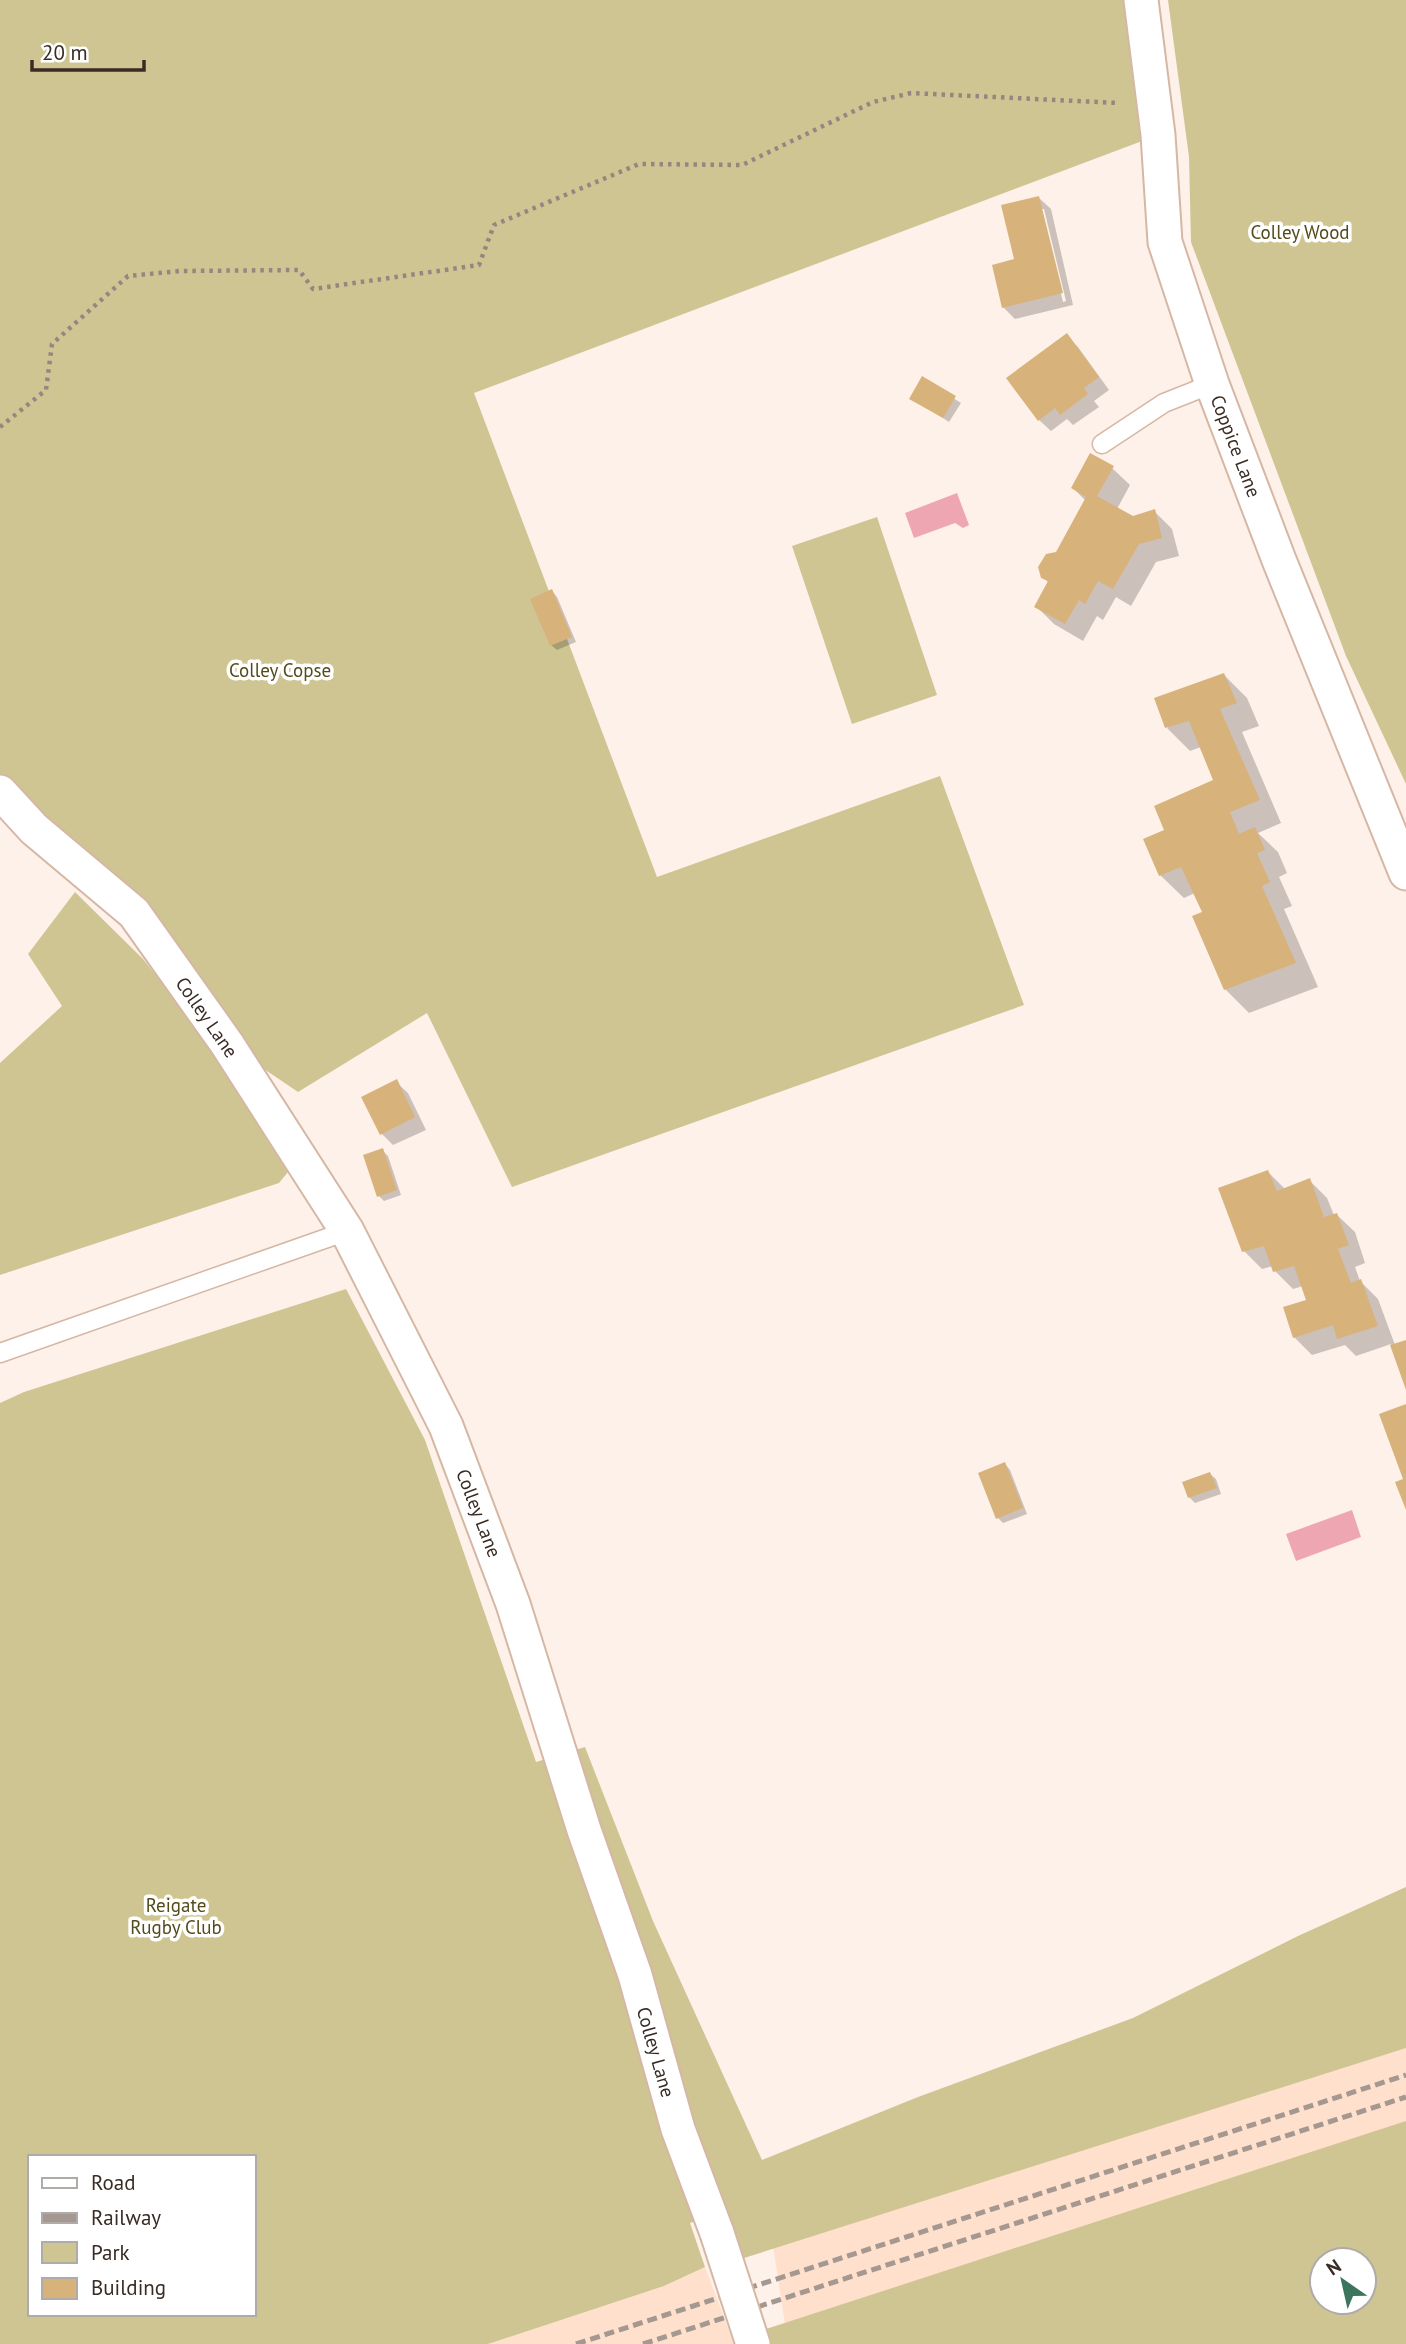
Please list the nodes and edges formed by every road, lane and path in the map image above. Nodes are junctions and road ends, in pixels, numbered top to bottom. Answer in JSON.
{"nodes":[{"id":1,"x":1141,"y":0,"type":"edge"},
{"id":2,"x":1154,"y":105,"type":"junction"},
{"id":3,"x":1212,"y":384,"type":"junction"},
{"id":4,"x":0,"y":426,"type":"edge"},
{"id":5,"x":1102,"y":444,"type":"dead end"},
{"id":6,"x":0,"y":792,"type":"edge"},
{"id":7,"x":1406,"y":873,"type":"edge"},
{"id":8,"x":347,"y":1231,"type":"junction"},
{"id":9,"x":0,"y":1353,"type":"edge"},
{"id":10,"x":753,"y":2344,"type":"edge"}],
"edges":[{"from":1,"to":2,"type":"street","name":"Coppice Lane"},
{"from":2,"to":3,"type":"street","name":"Coppice Lane"},
{"from":2,"to":4,"type":"path"},
{"from":3,"to":5,"type":"lane"},
{"from":3,"to":7,"type":"street","name":"Coppice Lane"},
{"from":6,"to":8,"type":"street","name":"Colley Lane"},
{"from":8,"to":9,"type":"lane"},
{"from":8,"to":10,"type":"street","name":"Colley Lane","bridge":true}]}
